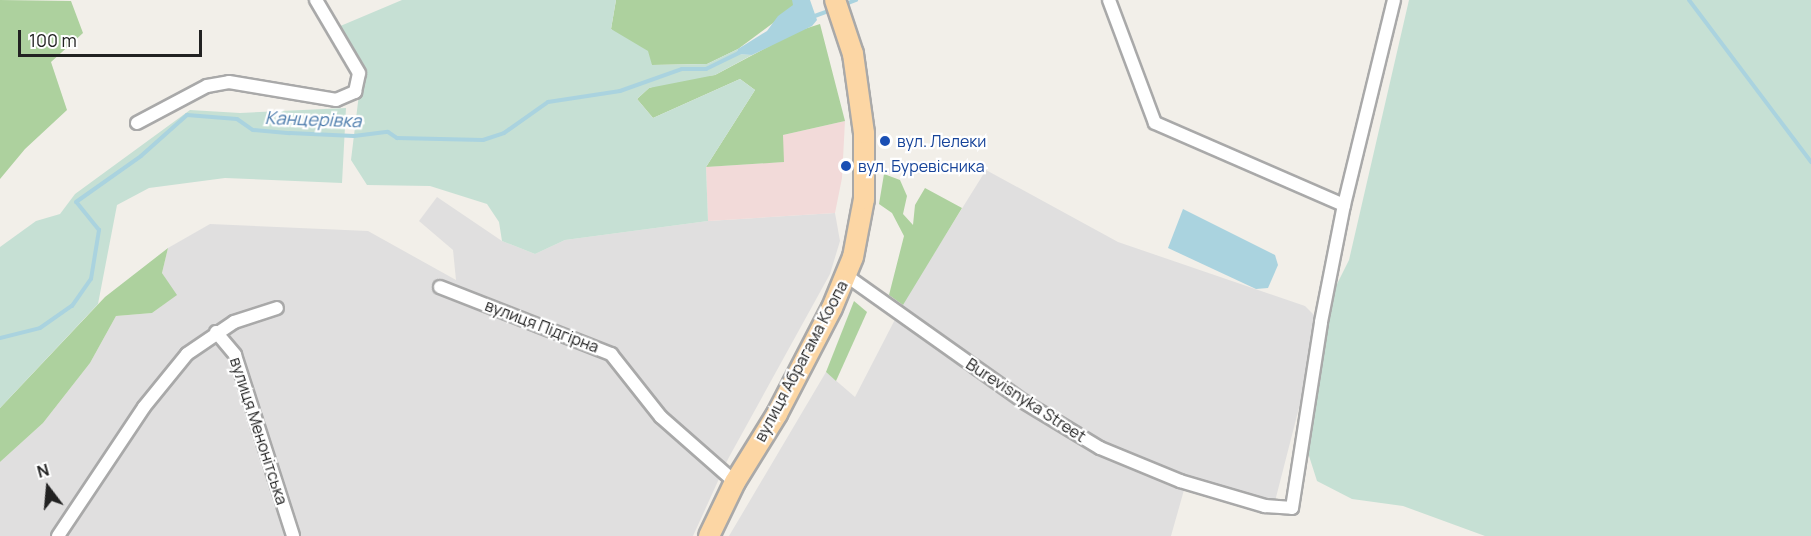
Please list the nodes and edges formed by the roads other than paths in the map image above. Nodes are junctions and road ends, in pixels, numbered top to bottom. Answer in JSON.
{"nodes":[{"id":1,"x":316,"y":0,"type":"edge"},
{"id":2,"x":835,"y":0,"type":"edge"},
{"id":3,"x":1109,"y":0,"type":"edge"},
{"id":4,"x":1394,"y":0,"type":"edge"},
{"id":5,"x":137,"y":123,"type":"dead end"},
{"id":6,"x":1344,"y":205,"type":"junction"},
{"id":7,"x":847,"y":276,"type":"junction"},
{"id":8,"x":440,"y":287,"type":"dead end"},
{"id":9,"x":277,"y":308,"type":"dead end"},
{"id":10,"x":216,"y":332,"type":"junction"},
{"id":11,"x":735,"y":482,"type":"junction"},
{"id":12,"x":58,"y":536,"type":"edge"},
{"id":13,"x":293,"y":536,"type":"edge"},
{"id":14,"x":709,"y":536,"type":"edge"}],
"edges":[{"from":1,"to":5,"type":"street"},
{"from":2,"to":7,"type":"main road","name":"вулиця Абрагама Коопа"},
{"from":3,"to":6,"type":"street"},
{"from":4,"to":6,"type":"street"},
{"from":6,"to":7,"type":"street","name":"Burevisnyka Street"},
{"from":7,"to":11,"type":"main road","name":"вулиця Абрагама Коопа"},
{"from":8,"to":11,"type":"street","name":"вулиця Підгірна"},
{"from":9,"to":10,"type":"street"},
{"from":10,"to":12,"type":"street"},
{"from":10,"to":13,"type":"street","name":"вулиця Менонітська"},
{"from":11,"to":14,"type":"main road","name":"вулиця Абрагама Коопа"}]}
